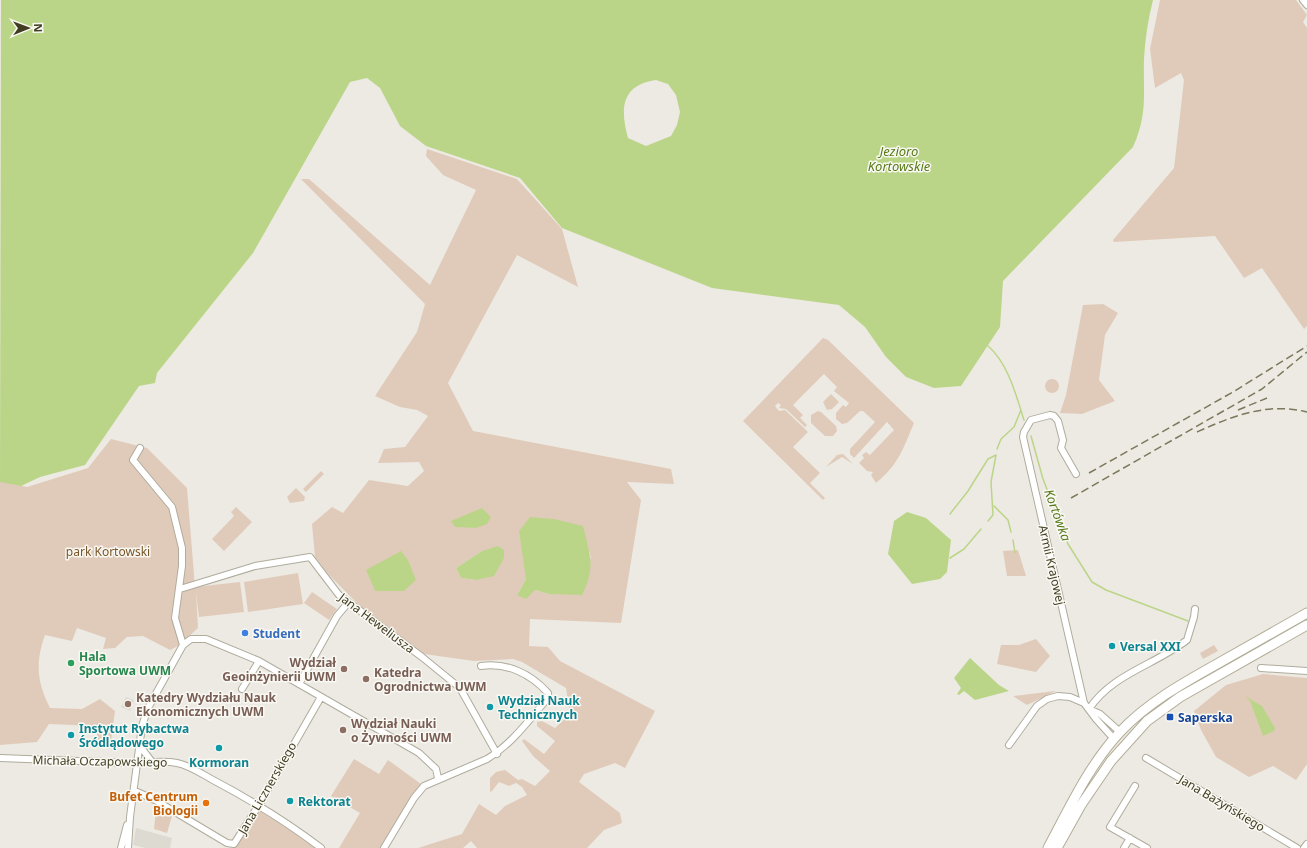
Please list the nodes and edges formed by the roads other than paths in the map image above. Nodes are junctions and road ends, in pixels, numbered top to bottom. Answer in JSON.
{"nodes":[{"id":1,"x":1303,"y":0,"type":"edge"},
{"id":2,"x":1307,"y":5,"type":"edge"},
{"id":3,"x":140,"y":448,"type":"dead end"},
{"id":4,"x":1076,"y":474,"type":"dead end"},
{"id":5,"x":180,"y":589,"type":"junction"},
{"id":6,"x":348,"y":603,"type":"junction"},
{"id":7,"x":1194,"y":609,"type":"dead end"},
{"id":8,"x":1307,"y":613,"type":"edge"},
{"id":9,"x":1307,"y":625,"type":"edge"},
{"id":10,"x":183,"y":645,"type":"junction"},
{"id":11,"x":259,"y":661,"type":"junction"},
{"id":12,"x":481,"y":666,"type":"dead end"},
{"id":13,"x":1261,"y":668,"type":"dead end"},
{"id":14,"x":1307,"y":671,"type":"edge"},
{"id":15,"x":299,"y":684,"type":"junction"},
{"id":16,"x":242,"y":689,"type":"dead end"},
{"id":17,"x":321,"y":697,"type":"junction"},
{"id":18,"x":1084,"y":702,"type":"junction"},
{"id":19,"x":1089,"y":709,"type":"junction"},
{"id":20,"x":1117,"y":736,"type":"junction"},
{"id":21,"x":1125,"y":743,"type":"junction"},
{"id":22,"x":1009,"y":745,"type":"dead end"},
{"id":23,"x":140,"y":746,"type":"junction"},
{"id":24,"x":497,"y":754,"type":"junction"},
{"id":25,"x":0,"y":758,"type":"edge"},
{"id":26,"x":1146,"y":758,"type":"dead end"},
{"id":27,"x":152,"y":762,"type":"junction"},
{"id":28,"x":137,"y":763,"type":"junction"},
{"id":29,"x":438,"y":778,"type":"junction"},
{"id":30,"x":1135,"y":786,"type":"dead end"},
{"id":31,"x":135,"y":791,"type":"junction"},
{"id":32,"x":258,"y":805,"type":"junction"},
{"id":33,"x":130,"y":817,"type":"junction"},
{"id":34,"x":1130,"y":838,"type":"junction"},
{"id":35,"x":1307,"y":844,"type":"edge"},
{"id":36,"x":386,"y":847,"type":"edge"},
{"id":37,"x":121,"y":848,"type":"edge"},
{"id":38,"x":128,"y":848,"type":"edge"},
{"id":39,"x":321,"y":848,"type":"edge"},
{"id":40,"x":1048,"y":848,"type":"edge"},
{"id":41,"x":1057,"y":848,"type":"edge"},
{"id":42,"x":1124,"y":848,"type":"edge"},
{"id":43,"x":1147,"y":848,"type":"edge"},
{"id":44,"x":1297,"y":848,"type":"edge"},
{"id":45,"x":1304,"y":848,"type":"edge"}],
"edges":[{"from":1,"to":2,"type":"street"},
{"from":3,"to":5,"type":"street"},
{"from":4,"to":18,"type":"street","name":"Armii Krajowej"},
{"from":5,"to":6,"type":"street","name":"Jana Heweliusza"},
{"from":5,"to":10,"type":"street"},
{"from":6,"to":15,"type":"street"},
{"from":6,"to":24,"type":"street","name":"Jana Heweliusza"},
{"from":7,"to":19,"type":"street"},
{"from":8,"to":20,"type":"main road"},
{"from":9,"to":21,"type":"main road"},
{"from":10,"to":11,"type":"street"},
{"from":10,"to":23,"type":"street"},
{"from":11,"to":15,"type":"street"},
{"from":11,"to":16,"type":"street"},
{"from":12,"to":24,"type":"street"},
{"from":13,"to":14,"type":"street"},
{"from":15,"to":17,"type":"street"},
{"from":17,"to":29,"type":"street"},
{"from":17,"to":32,"type":"street","name":"Jana Licznerskiego"},
{"from":18,"to":19,"type":"street"},
{"from":18,"to":22,"type":"street"},
{"from":19,"to":20,"type":"street"},
{"from":19,"to":20,"type":"street"},
{"from":20,"to":21,"type":"main road"},
{"from":20,"to":40,"type":"main road"},
{"from":21,"to":41,"type":"main road"},
{"from":23,"to":27,"type":"street"},
{"from":23,"to":28,"type":"street"},
{"from":24,"to":29,"type":"street"},
{"from":25,"to":28,"type":"street","name":"Michała Oczapowskiego"},
{"from":26,"to":44,"type":"street","name":"Jana Bażyńskiego"},
{"from":27,"to":28,"type":"street","name":"Michała Oczapowskiego"},
{"from":27,"to":32,"type":"street","name":"Michała Oczapowskiego"},
{"from":28,"to":31,"type":"street"},
{"from":29,"to":36,"type":"street"},
{"from":30,"to":34,"type":"street"},
{"from":31,"to":32,"type":"street","name":"Jana Licznerskiego"},
{"from":31,"to":33,"type":"street"},
{"from":32,"to":39,"type":"street","name":"Michała Oczapowskiego"},
{"from":33,"to":37,"type":"street"},
{"from":33,"to":38,"type":"street"},
{"from":34,"to":42,"type":"street"},
{"from":34,"to":43,"type":"street"},
{"from":35,"to":45,"type":"street"}]}
